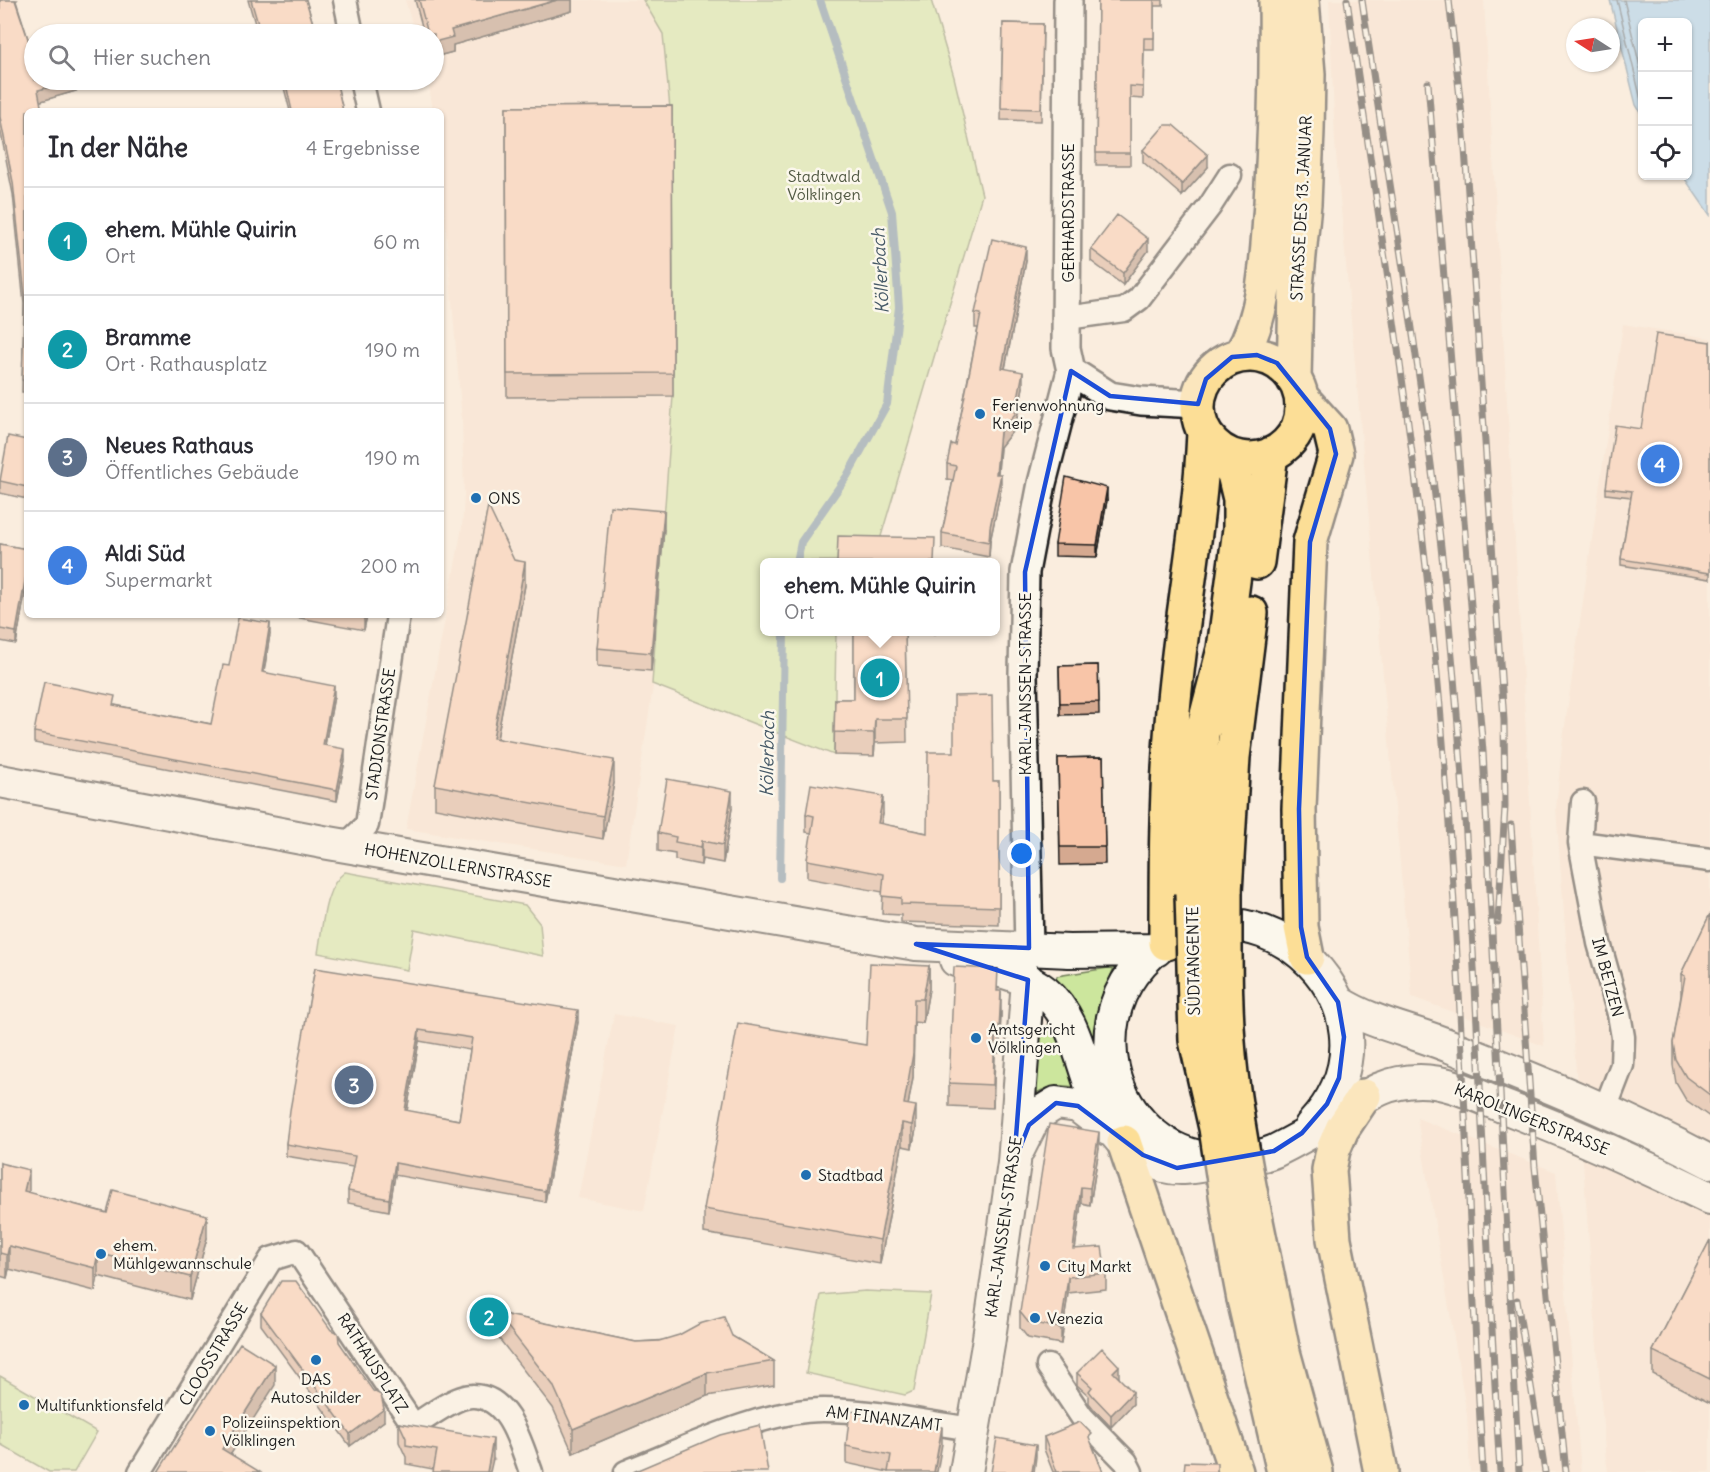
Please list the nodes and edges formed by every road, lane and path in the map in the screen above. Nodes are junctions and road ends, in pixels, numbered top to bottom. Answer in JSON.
{"nodes":[{"id":1,"x":345,"y":0,"type":"edge"},
{"id":2,"x":1068,"y":0,"type":"edge"},
{"id":3,"x":1276,"y":0,"type":"edge"},
{"id":4,"x":1302,"y":0,"type":"edge"},
{"id":5,"x":350,"y":24,"type":"edge"},
{"id":6,"x":363,"y":90,"type":"edge"},
{"id":7,"x":367,"y":108,"type":"edge"},
{"id":8,"x":1230,"y":175,"type":"dead end"},
{"id":9,"x":1067,"y":318,"type":"junction"},
{"id":10,"x":1241,"y":355,"type":"junction"},
{"id":11,"x":1071,"y":371,"type":"junction"},
{"id":12,"x":1298,"y":388,"type":"junction"},
{"id":13,"x":1056,"y":423,"type":"joint"},
{"id":14,"x":1207,"y":429,"type":"junction"},
{"id":15,"x":1271,"y":454,"type":"junction"},
{"id":16,"x":398,"y":618,"type":"edge"},
{"id":17,"x":0,"y":781,"type":"edge"},
{"id":18,"x":1583,"y":802,"type":"dead end"},
{"id":19,"x":1580,"y":843,"type":"junction"},
{"id":20,"x":346,"y":845,"type":"junction"},
{"id":21,"x":1710,"y":860,"type":"edge"},
{"id":22,"x":916,"y":944,"type":"junction"},
{"id":23,"x":1161,"y":946,"type":"junction"},
{"id":24,"x":1029,"y":948,"type":"junction"},
{"id":25,"x":1069,"y":951,"type":"junction"},
{"id":26,"x":1307,"y":957,"type":"junction"},
{"id":27,"x":1028,"y":980,"type":"junction"},
{"id":28,"x":1338,"y":1002,"type":"junction"},
{"id":29,"x":1364,"y":1096,"type":"junction"},
{"id":30,"x":1605,"y":1109,"type":"junction"},
{"id":31,"x":1124,"y":1142,"type":"junction"},
{"id":32,"x":1289,"y":1143,"type":"junction"},
{"id":33,"x":1229,"y":1161,"type":"junction"},
{"id":34,"x":1014,"y":1162,"type":"junction"},
{"id":35,"x":1710,"y":1162,"type":"edge"},
{"id":36,"x":1710,"y":1198,"type":"edge"},
{"id":37,"x":297,"y":1251,"type":"joint"},
{"id":38,"x":1257,"y":1296,"type":"junction"},
{"id":39,"x":1048,"y":1366,"type":"dead end"},
{"id":40,"x":973,"y":1430,"type":"junction"},
{"id":41,"x":140,"y":1472,"type":"edge"},
{"id":42,"x":531,"y":1472,"type":"edge"},
{"id":43,"x":626,"y":1472,"type":"edge"},
{"id":44,"x":966,"y":1472,"type":"edge"},
{"id":45,"x":1131,"y":1472,"type":"edge"},
{"id":46,"x":1236,"y":1472,"type":"edge"},
{"id":47,"x":1284,"y":1472,"type":"edge"},
{"id":48,"x":1316,"y":1472,"type":"edge"},
{"id":49,"x":1381,"y":1472,"type":"edge"}],
"edges":[{"from":1,"to":5,"type":"street"},
{"from":2,"to":9,"type":"street","name":"GERHARDSTRASSE"},
{"from":3,"to":10,"type":"main road","name":"STRASSE DES 13. JANUAR"},
{"from":4,"to":12,"type":"main road","name":"STRASSE DES 13. JANUAR"},
{"from":6,"to":7,"type":"street"},
{"from":8,"to":9,"type":"street"},
{"from":9,"to":11,"type":"street","name":"GERHARDSTRASSE"},
{"from":10,"to":12,"type":"main road"},
{"from":10,"to":14,"type":"main road"},
{"from":11,"to":13,"type":"street","name":"GERHARDSTRASSE"},
{"from":11,"to":14,"type":"street"},
{"from":12,"to":15,"type":"main road"},
{"from":12,"to":26,"type":"main road"},
{"from":13,"to":24,"type":"street","name":"KARL-JANSSEN-STRASSE"},
{"from":14,"to":15,"type":"main road"},
{"from":14,"to":23,"type":"main road"},
{"from":14,"to":38,"type":"main road","name":"SÜDTANGENTE","bridge":true},
{"from":15,"to":38,"type":"main road","name":"SÜDTANGENTE","bridge":true},
{"from":16,"to":20,"type":"street","name":"STADIONSTRASSE"},
{"from":17,"to":20,"type":"main road","name":"HOHENZOLLERNSTRASSE"},
{"from":18,"to":19,"type":"street","name":"IM BETZEN"},
{"from":19,"to":21,"type":"street"},
{"from":19,"to":30,"type":"street","name":"IM BETZEN"},
{"from":20,"to":22,"type":"main road","name":"HOHENZOLLERNSTRASSE"},
{"from":22,"to":24,"type":"main road","name":"HOHENZOLLERNSTRASSE"},
{"from":22,"to":27,"type":"main road","name":"HOHENZOLLERNSTRASSE"},
{"from":23,"to":25,"type":"main road","name":"HOHENZOLLERNSTRASSE"},
{"from":23,"to":26,"type":"main road","name":"KAROLINGERSTRASSE"},
{"from":23,"to":33,"type":"main road","name":"KAROLINGERSTRASSE"},
{"from":24,"to":25,"type":"main road","name":"HOHENZOLLERNSTRASSE"},
{"from":25,"to":27,"type":"main road"},
{"from":26,"to":28,"type":"main road","name":"KAROLINGERSTRASSE"},
{"from":27,"to":31,"type":"main road","name":"KAROLINGERSTRASSE"},
{"from":27,"to":34,"type":"main road","name":"KARL-JANSSEN-STRASSE"},
{"from":28,"to":30,"type":"main road"},
{"from":28,"to":32,"type":"main road","name":"KAROLINGERSTRASSE"},
{"from":29,"to":32,"type":"main road","name":"KAROLINGERSTRASSE"},
{"from":29,"to":36,"type":"main road","name":"KAROLINGERSTRASSE"},
{"from":29,"to":49,"type":"main road"},
{"from":30,"to":35,"type":"main road"},
{"from":31,"to":33,"type":"main road","name":"KAROLINGERSTRASSE"},
{"from":31,"to":34,"type":"main road"},
{"from":31,"to":46,"type":"main road"},
{"from":32,"to":33,"type":"main road","name":"KAROLINGERSTRASSE"},
{"from":34,"to":40,"type":"main road","name":"KARL-JANSSEN-STRASSE"},
{"from":37,"to":41,"type":"street","name":"CLOOSSTRASSE"},
{"from":37,"to":42,"type":"street","name":"RATHAUSPLATZ"},
{"from":38,"to":47,"type":"main road","name":"SÜDTANGENTE"},
{"from":38,"to":48,"type":"main road","name":"SÜDTANGENTE"},
{"from":39,"to":45,"type":"street"},
{"from":40,"to":43,"type":"street","name":"AM FINANZAMT"},
{"from":40,"to":44,"type":"main road","name":"KARL-JANSSEN-STRASSE"}]}
